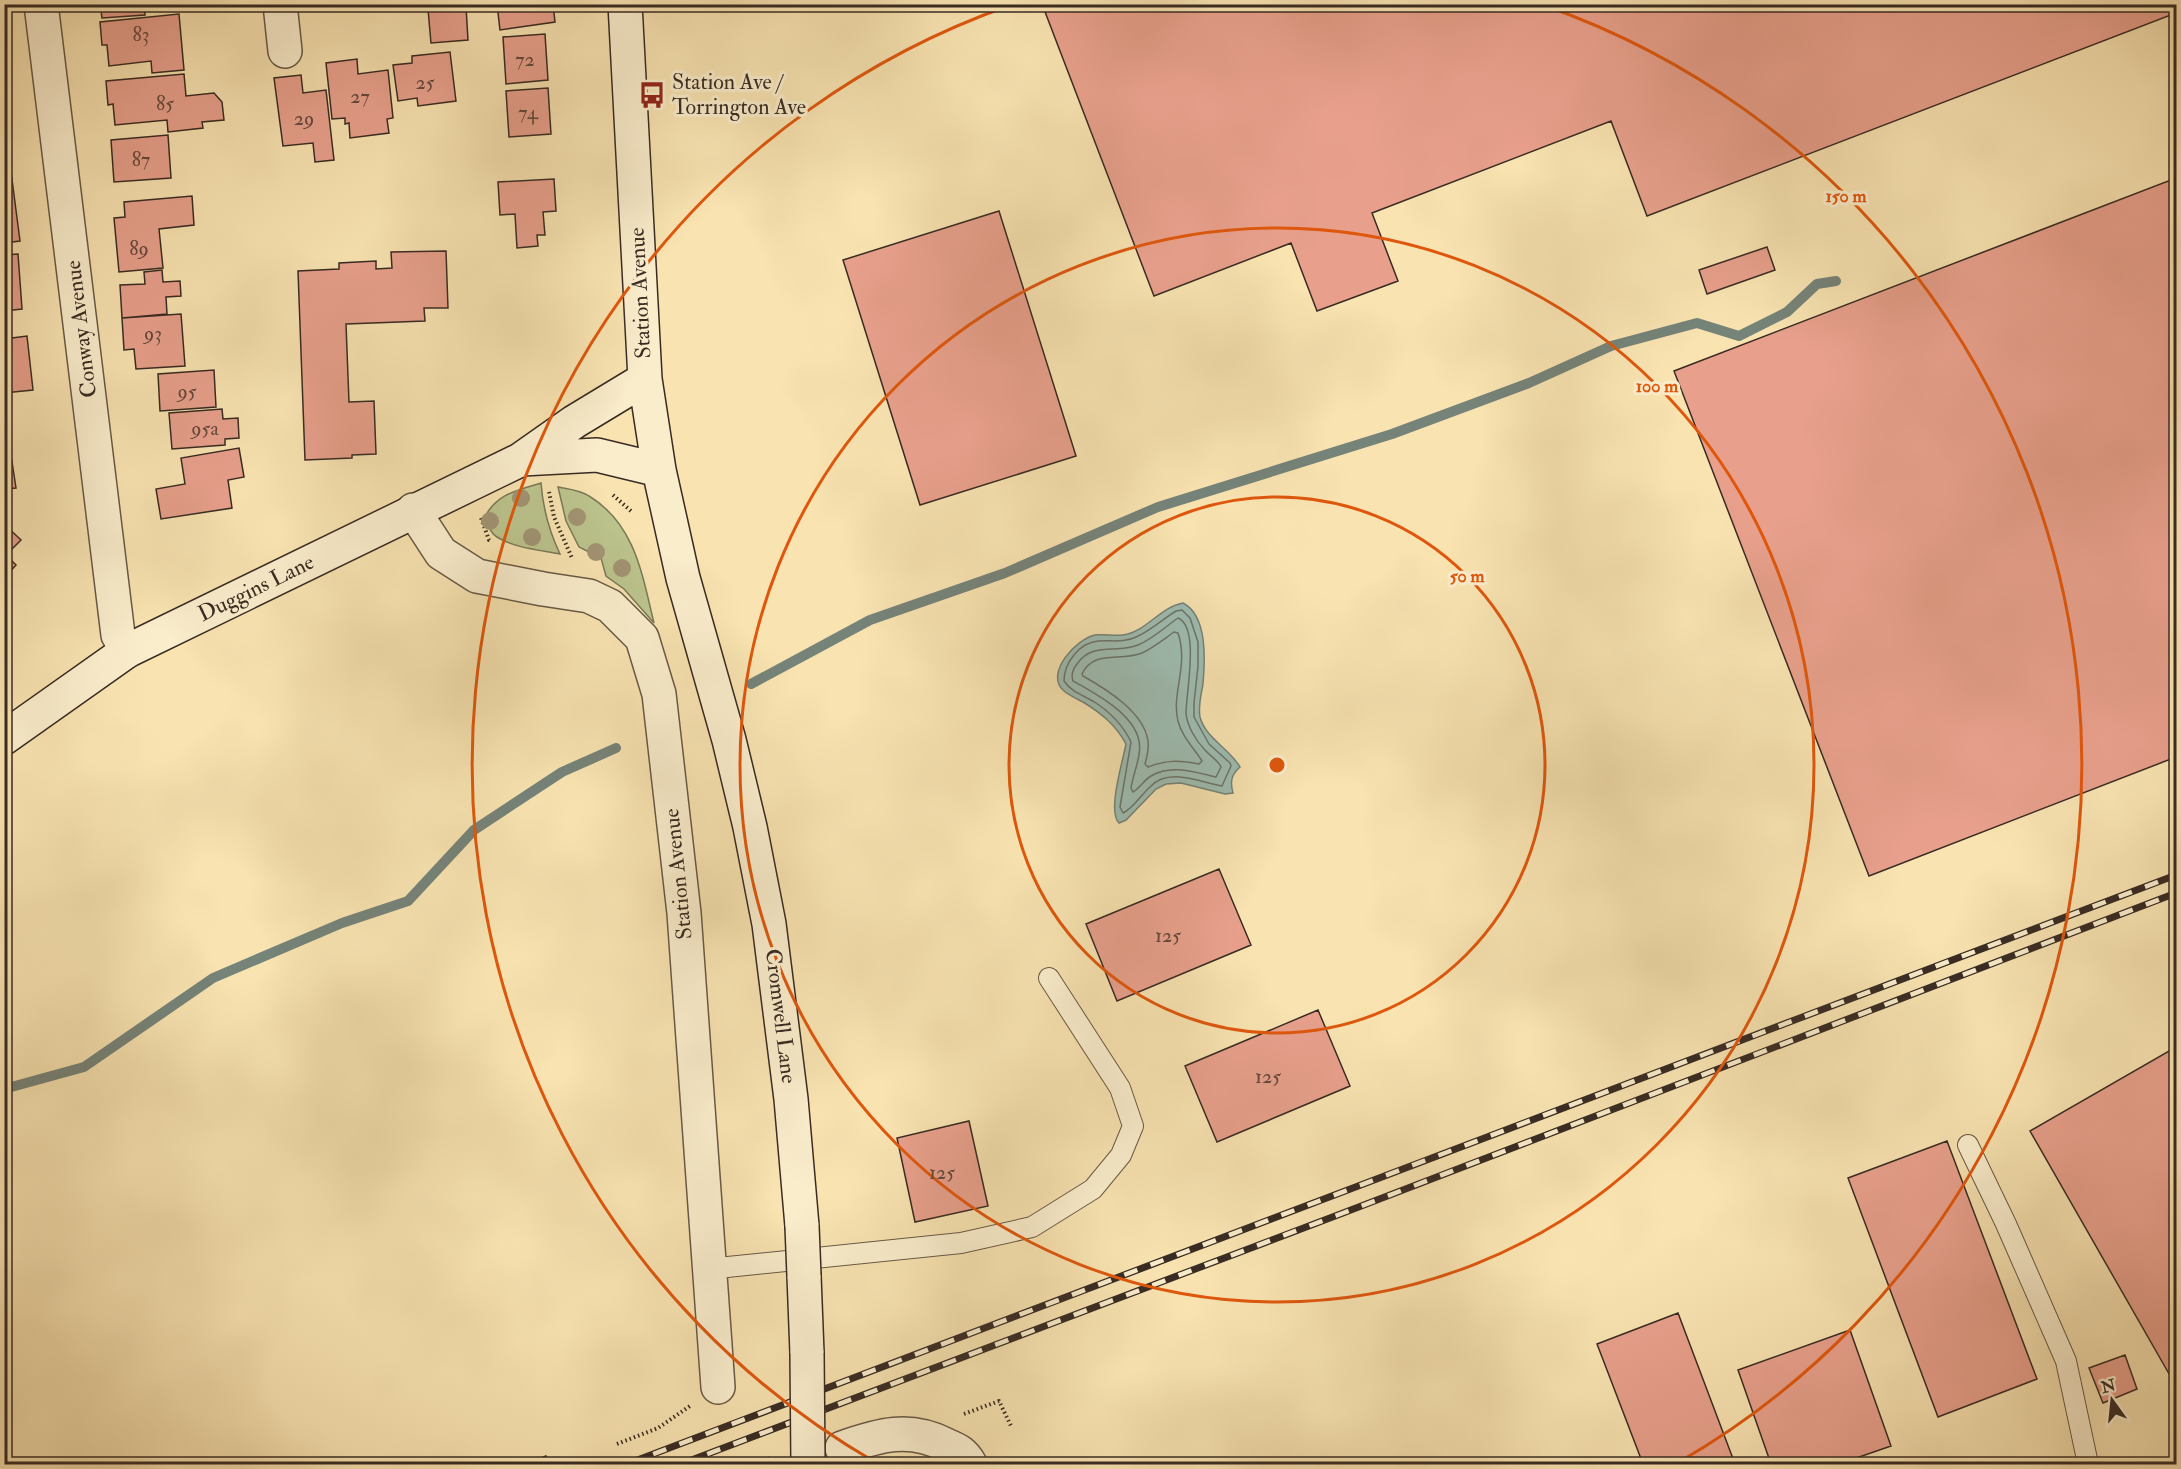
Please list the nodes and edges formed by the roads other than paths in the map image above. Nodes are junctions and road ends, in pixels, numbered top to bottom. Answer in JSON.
{"nodes":[{"id":1,"x":41,"y":4,"type":"edge"},
{"id":2,"x":280,"y":4,"type":"edge"},
{"id":3,"x":625,"y":4,"type":"edge"},
{"id":4,"x":285,"y":51,"type":"dead end"},
{"id":5,"x":645,"y":379,"type":"junction"},
{"id":6,"x":520,"y":460,"type":"junction"},
{"id":7,"x":659,"y":470,"type":"junction"},
{"id":8,"x":413,"y":510,"type":"junction"},
{"id":9,"x":683,"y":578,"type":"joint"},
{"id":10,"x":127,"y":651,"type":"junction"},
{"id":11,"x":4,"y":738,"type":"edge"},
{"id":12,"x":1049,"y":978,"type":"dead end"},
{"id":13,"x":1968,"y":1145,"type":"dead end"},
{"id":14,"x":708,"y":1269,"type":"junction"},
{"id":15,"x":718,"y":1387,"type":"road end"},
{"id":16,"x":843,"y":1448,"type":"dead end"},
{"id":17,"x":808,"y":1464,"type":"edge"},
{"id":18,"x":970,"y":1464,"type":"edge"},
{"id":19,"x":2088,"y":1464,"type":"edge"}],
"edges":[{"from":1,"to":10,"type":"street","name":"Conway Avenue"},
{"from":2,"to":4,"type":"street"},
{"from":3,"to":5,"type":"street","name":"Station Avenue"},
{"from":5,"to":6,"type":"street","name":"Duggins Lane"},
{"from":5,"to":7,"type":"street","name":"Station Avenue"},
{"from":6,"to":7,"type":"street","name":"Duggins Lane"},
{"from":6,"to":8,"type":"street","name":"Duggins Lane"},
{"from":7,"to":9,"type":"street","name":"Station Avenue"},
{"from":8,"to":10,"type":"street","name":"Duggins Lane"},
{"from":8,"to":14,"type":"street","name":"Station Avenue"},
{"from":9,"to":17,"type":"street","name":"Cromwell Lane","bridge":true},
{"from":10,"to":11,"type":"street","name":"Duggins Lane"},
{"from":12,"to":14,"type":"lane"},
{"from":13,"to":19,"type":"lane"},
{"from":14,"to":15,"type":"street","name":"Station Avenue"},
{"from":16,"to":18,"type":"street"}]}
